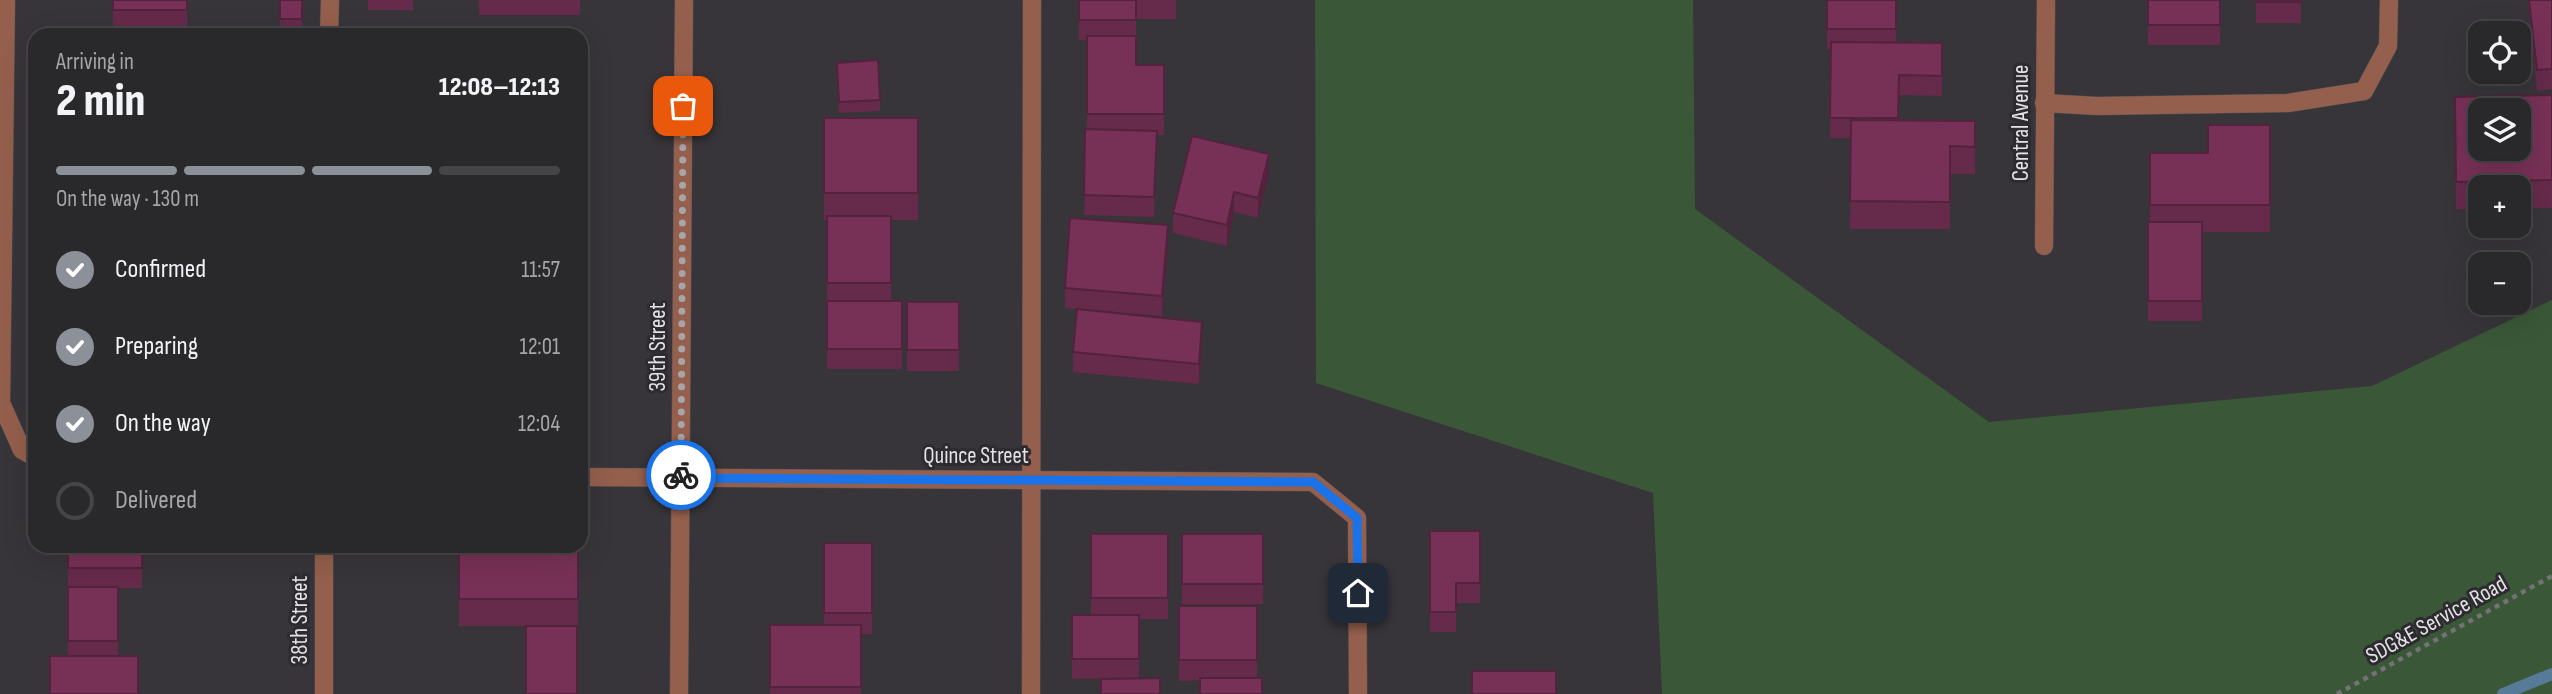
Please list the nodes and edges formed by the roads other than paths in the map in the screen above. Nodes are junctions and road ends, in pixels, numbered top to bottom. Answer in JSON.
{"nodes":[{"id":1,"x":6,"y":0,"type":"edge"},
{"id":2,"x":330,"y":0,"type":"edge"},
{"id":3,"x":684,"y":0,"type":"edge"},
{"id":4,"x":1032,"y":0,"type":"edge"},
{"id":5,"x":2046,"y":0,"type":"edge"},
{"id":6,"x":2389,"y":0,"type":"edge"},
{"id":7,"x":330,"y":28,"type":"edge"},
{"id":8,"x":2044,"y":103,"type":"junction"},
{"id":9,"x":2044,"y":246,"type":"dead end"},
{"id":10,"x":1,"y":403,"type":"edge"},
{"id":11,"x":28,"y":453,"type":"edge"},
{"id":12,"x":588,"y":477,"type":"edge"},
{"id":13,"x":681,"y":478,"type":"junction"},
{"id":14,"x":1031,"y":480,"type":"junction"},
{"id":15,"x":324,"y":553,"type":"edge"},
{"id":16,"x":324,"y":694,"type":"edge"},
{"id":17,"x":679,"y":694,"type":"edge"},
{"id":18,"x":1031,"y":694,"type":"edge"},
{"id":19,"x":1358,"y":694,"type":"edge"}],
"edges":[{"from":1,"to":10,"type":"street"},
{"from":2,"to":7,"type":"street"},
{"from":3,"to":13,"type":"street","name":"39th Street"},
{"from":4,"to":14,"type":"street"},
{"from":5,"to":8,"type":"street","name":"Central Avenue"},
{"from":6,"to":8,"type":"street"},
{"from":8,"to":9,"type":"street","name":"Central Avenue"},
{"from":10,"to":11,"type":"street"},
{"from":12,"to":13,"type":"street","name":"Quince Street"},
{"from":13,"to":14,"type":"street","name":"Quince Street"},
{"from":13,"to":17,"type":"street","name":"39th Street"},
{"from":14,"to":18,"type":"street"},
{"from":14,"to":19,"type":"street","name":"Quince Street"},
{"from":15,"to":16,"type":"street","name":"38th Street"}]}
